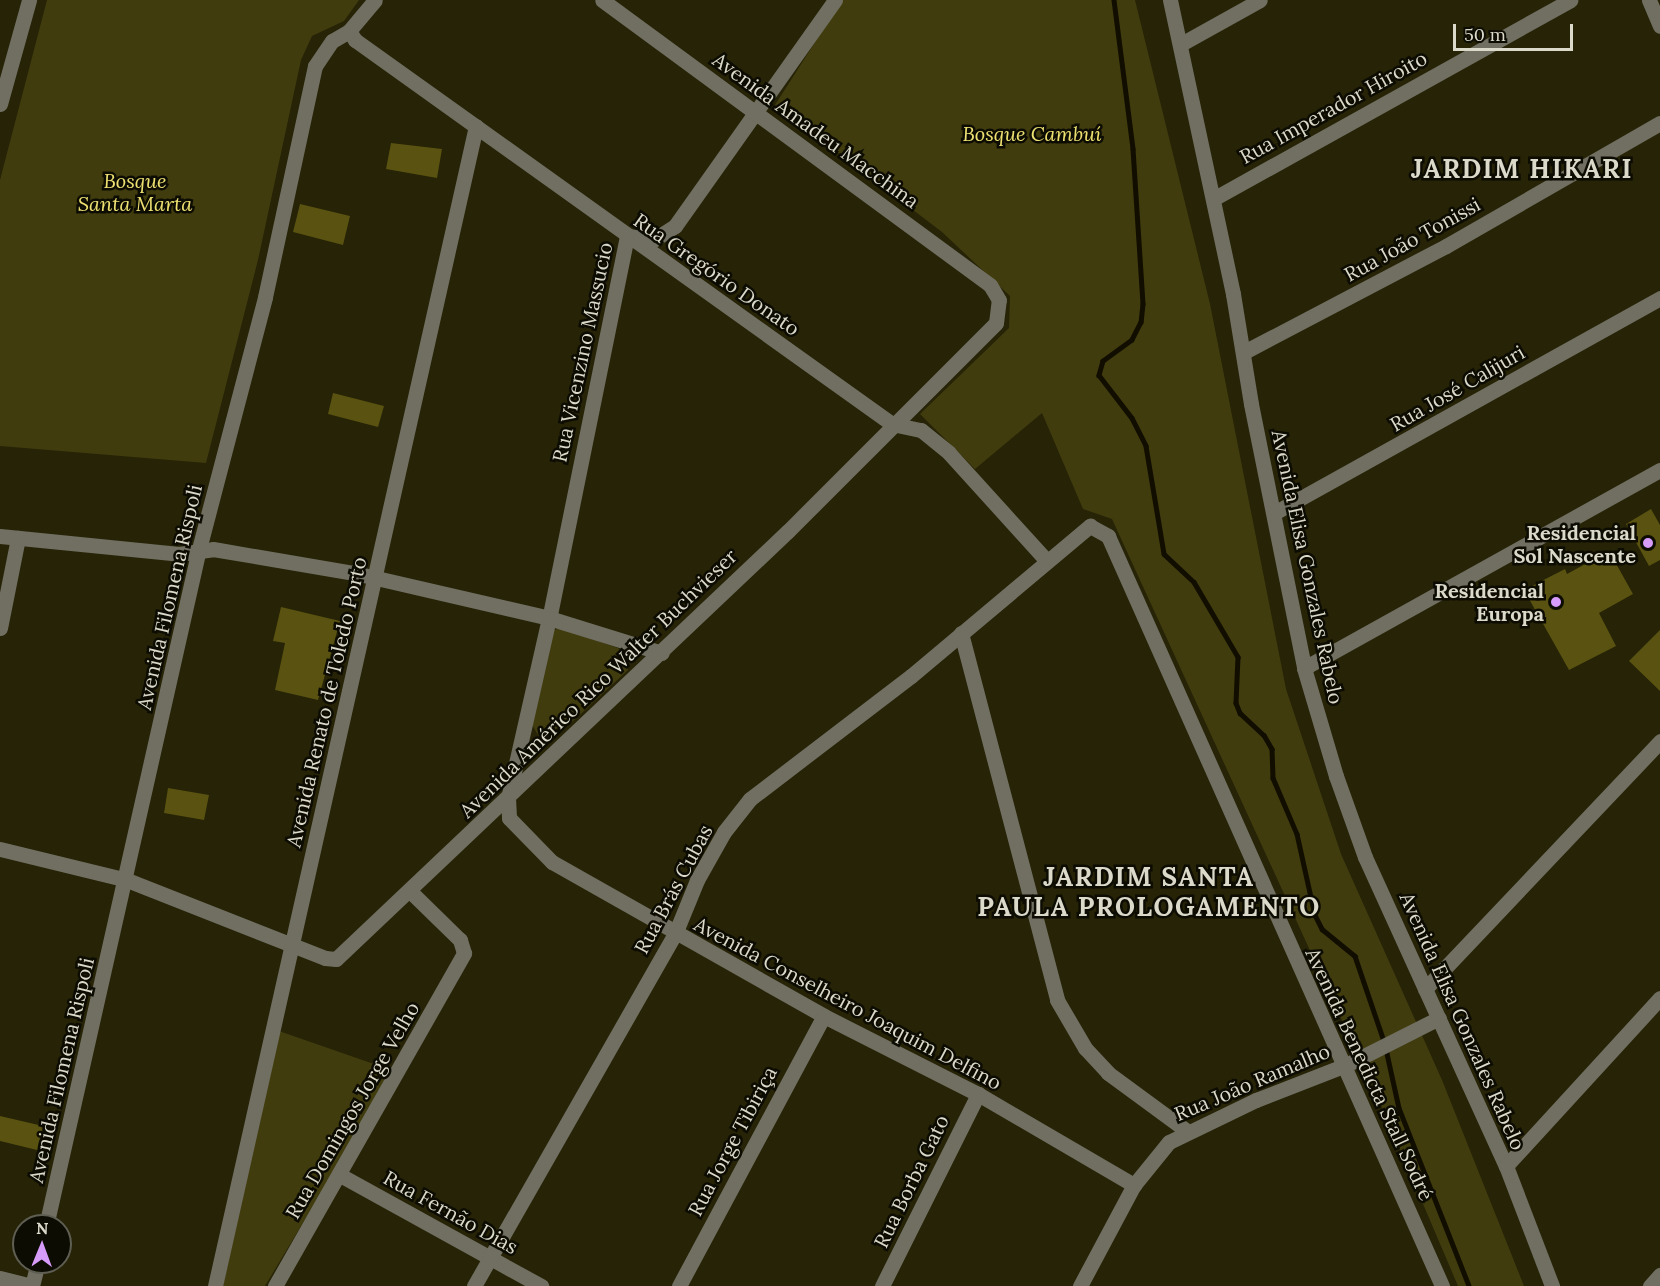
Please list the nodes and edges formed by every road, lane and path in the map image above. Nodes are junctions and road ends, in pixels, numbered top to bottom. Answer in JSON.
{"nodes":[{"id":1,"x":29,"y":0,"type":"edge"},
{"id":2,"x":375,"y":0,"type":"edge"},
{"id":3,"x":602,"y":0,"type":"edge"},
{"id":4,"x":835,"y":0,"type":"edge"},
{"id":5,"x":1170,"y":0,"type":"edge"},
{"id":6,"x":1260,"y":0,"type":"edge"},
{"id":7,"x":1570,"y":0,"type":"edge"},
{"id":8,"x":1649,"y":0,"type":"edge"},
{"id":9,"x":1660,"y":26,"type":"edge"},
{"id":10,"x":349,"y":32,"type":"junction"},
{"id":11,"x":1180,"y":44,"type":"junction"},
{"id":12,"x":0,"y":104,"type":"edge"},
{"id":13,"x":757,"y":111,"type":"junction"},
{"id":14,"x":1660,"y":123,"type":"edge"},
{"id":15,"x":476,"y":126,"type":"junction"},
{"id":16,"x":1213,"y":199,"type":"junction"},
{"id":17,"x":627,"y":236,"type":"junction"},
{"id":18,"x":1660,"y":298,"type":"edge"},
{"id":19,"x":999,"y":300,"type":"joint"},
{"id":20,"x":1244,"y":352,"type":"junction"},
{"id":21,"x":892,"y":423,"type":"junction"},
{"id":22,"x":1660,"y":470,"type":"edge"},
{"id":23,"x":1274,"y":513,"type":"junction"},
{"id":24,"x":1090,"y":526,"type":"joint"},
{"id":25,"x":0,"y":536,"type":"edge"},
{"id":26,"x":18,"y":538,"type":"junction"},
{"id":27,"x":199,"y":549,"type":"junction"},
{"id":28,"x":1047,"y":561,"type":"junction"},
{"id":29,"x":377,"y":578,"type":"junction"},
{"id":30,"x":549,"y":618,"type":"junction"},
{"id":31,"x":0,"y":628,"type":"edge"},
{"id":32,"x":961,"y":633,"type":"junction"},
{"id":33,"x":662,"y":653,"type":"junction"},
{"id":34,"x":1304,"y":668,"type":"junction"},
{"id":35,"x":1660,"y":741,"type":"edge"},
{"id":36,"x":508,"y":798,"type":"junction"},
{"id":37,"x":0,"y":849,"type":"edge"},
{"id":38,"x":127,"y":880,"type":"junction"},
{"id":39,"x":410,"y":891,"type":"junction"},
{"id":40,"x":675,"y":934,"type":"junction"},
{"id":41,"x":291,"y":944,"type":"junction"},
{"id":42,"x":1425,"y":989,"type":"junction"},
{"id":43,"x":1660,"y":998,"type":"edge"},
{"id":44,"x":824,"y":1016,"type":"junction"},
{"id":45,"x":1439,"y":1018,"type":"junction"},
{"id":46,"x":1346,"y":1065,"type":"junction"},
{"id":47,"x":978,"y":1094,"type":"junction"},
{"id":48,"x":1187,"y":1131,"type":"junction"},
{"id":49,"x":1506,"y":1166,"type":"junction"},
{"id":50,"x":340,"y":1175,"type":"junction"},
{"id":51,"x":1134,"y":1185,"type":"junction"},
{"id":52,"x":49,"y":1214,"type":"edge"},
{"id":53,"x":490,"y":1256,"type":"junction"},
{"id":54,"x":1660,"y":1275,"type":"edge"},
{"id":55,"x":0,"y":1278,"type":"edge"},
{"id":56,"x":32,"y":1286,"type":"edge"},
{"id":57,"x":215,"y":1286,"type":"edge"},
{"id":58,"x":275,"y":1286,"type":"edge"},
{"id":59,"x":474,"y":1286,"type":"edge"},
{"id":60,"x":542,"y":1286,"type":"edge"},
{"id":61,"x":679,"y":1286,"type":"edge"},
{"id":62,"x":882,"y":1286,"type":"edge"},
{"id":63,"x":1080,"y":1286,"type":"edge"},
{"id":64,"x":1442,"y":1286,"type":"edge"},
{"id":65,"x":1552,"y":1286,"type":"edge"},
{"id":66,"x":1650,"y":1286,"type":"edge"}],
"edges":[{"from":1,"to":12,"type":"street"},
{"from":2,"to":10,"type":"street","name":"Avenida Filomena Rispoli"},
{"from":3,"to":13,"type":"street","name":"Avenida Amadeu Macchina"},
{"from":4,"to":13,"type":"street","name":"Rua Vicenzino Massucio"},
{"from":5,"to":11,"type":"street","name":"Avenida Elisa Gonzales Rabelo"},
{"from":6,"to":11,"type":"street"},
{"from":7,"to":16,"type":"street","name":"Rua Imperador Hiroito"},
{"from":8,"to":9,"type":"street"},
{"from":10,"to":15,"type":"street","name":"Rua Gregório Donato"},
{"from":10,"to":27,"type":"street","name":"Avenida Filomena Rispoli"},
{"from":11,"to":16,"type":"street","name":"Avenida Elisa Gonzales Rabelo"},
{"from":13,"to":17,"type":"street","name":"Rua Vicenzino Massucio"},
{"from":13,"to":19,"type":"street","name":"Avenida Amadeu Macchina"},
{"from":14,"to":20,"type":"street","name":"Rua João Tonissi"},
{"from":15,"to":17,"type":"street","name":"Rua Gregório Donato"},
{"from":15,"to":29,"type":"street","name":"Avenida Renato de Toledo Porto"},
{"from":16,"to":20,"type":"street","name":"Avenida Elisa Gonzales Rabelo"},
{"from":17,"to":21,"type":"street","name":"Rua Gregório Donato"},
{"from":17,"to":30,"type":"street","name":"Rua Vicenzino Massucio"},
{"from":18,"to":23,"type":"street","name":"Rua José Calijuri"},
{"from":19,"to":21,"type":"street","name":"Avenida Américo Rico Walter Buchvieser"},
{"from":20,"to":23,"type":"street","name":"Avenida Elisa Gonzales Rabelo"},
{"from":21,"to":28,"type":"street","name":"Rua Gregório Donato"},
{"from":21,"to":33,"type":"street","name":"Avenida Américo Rico Walter Buchvieser"},
{"from":22,"to":34,"type":"street"},
{"from":23,"to":34,"type":"street","name":"Avenida Elisa Gonzales Rabelo"},
{"from":24,"to":28,"type":"street","name":"Rua Brás Cubas"},
{"from":24,"to":46,"type":"street","name":"Avenida Benedicta Stall Sodré"},
{"from":25,"to":26,"type":"street"},
{"from":26,"to":27,"type":"street"},
{"from":26,"to":31,"type":"street"},
{"from":27,"to":29,"type":"street"},
{"from":27,"to":38,"type":"street","name":"Avenida Filomena Rispoli"},
{"from":28,"to":32,"type":"street","name":"Rua Brás Cubas"},
{"from":29,"to":30,"type":"street"},
{"from":29,"to":41,"type":"street","name":"Avenida Renato de Toledo Porto"},
{"from":30,"to":33,"type":"street"},
{"from":30,"to":36,"type":"street","name":"Rua Vicenzino Massucio"},
{"from":32,"to":40,"type":"street","name":"Rua Brás Cubas"},
{"from":32,"to":48,"type":"street"},
{"from":33,"to":36,"type":"street","name":"Avenida Américo Rico Walter Buchvieser"},
{"from":34,"to":42,"type":"street","name":"Avenida Elisa Gonzales Rabelo"},
{"from":35,"to":42,"type":"street"},
{"from":36,"to":39,"type":"street","name":"Avenida Américo Rico Walter Buchvieser"},
{"from":36,"to":40,"type":"street","name":"Avenida Conselheiro Joaquim Delfino"},
{"from":37,"to":38,"type":"street"},
{"from":38,"to":41,"type":"street"},
{"from":38,"to":52,"type":"street","name":"Avenida Filomena Rispoli"},
{"from":39,"to":41,"type":"street","name":"Avenida Américo Rico Walter Buchvieser"},
{"from":39,"to":50,"type":"street","name":"Rua Domingos Jorge Velho"},
{"from":40,"to":44,"type":"street","name":"Avenida Conselheiro Joaquim Delfino"},
{"from":40,"to":53,"type":"street","name":"Rua Brás Cubas"},
{"from":41,"to":57,"type":"street","name":"Avenida Renato de Toledo Porto"},
{"from":42,"to":45,"type":"street","name":"Avenida Elisa Gonzales Rabelo"},
{"from":43,"to":49,"type":"street"},
{"from":44,"to":47,"type":"street","name":"Avenida Conselheiro Joaquim Delfino"},
{"from":44,"to":61,"type":"street","name":"Rua Jorge Tibiriça"},
{"from":45,"to":46,"type":"street","name":"Rua João Ramalho"},
{"from":45,"to":49,"type":"street","name":"Avenida Elisa Gonzales Rabelo"},
{"from":46,"to":48,"type":"street","name":"Rua João Ramalho"},
{"from":46,"to":64,"type":"street","name":"Avenida Benedicta Stall Sodré"},
{"from":47,"to":51,"type":"street","name":"Avenida Conselheiro Joaquim Delfino"},
{"from":47,"to":62,"type":"street","name":"Rua Borba Gato"},
{"from":48,"to":51,"type":"street","name":"Rua João Ramalho"},
{"from":49,"to":65,"type":"street","name":"Avenida Elisa Gonzales Rabelo"},
{"from":50,"to":53,"type":"street","name":"Rua Fernão Dias"},
{"from":50,"to":58,"type":"street","name":"Rua Domingos Jorge Velho"},
{"from":51,"to":63,"type":"street","name":"Rua João Ramalho"},
{"from":53,"to":59,"type":"street","name":"Rua Brás Cubas"},
{"from":53,"to":60,"type":"street","name":"Rua Fernão Dias"},
{"from":54,"to":66,"type":"street"},
{"from":55,"to":56,"type":"street"}]}
